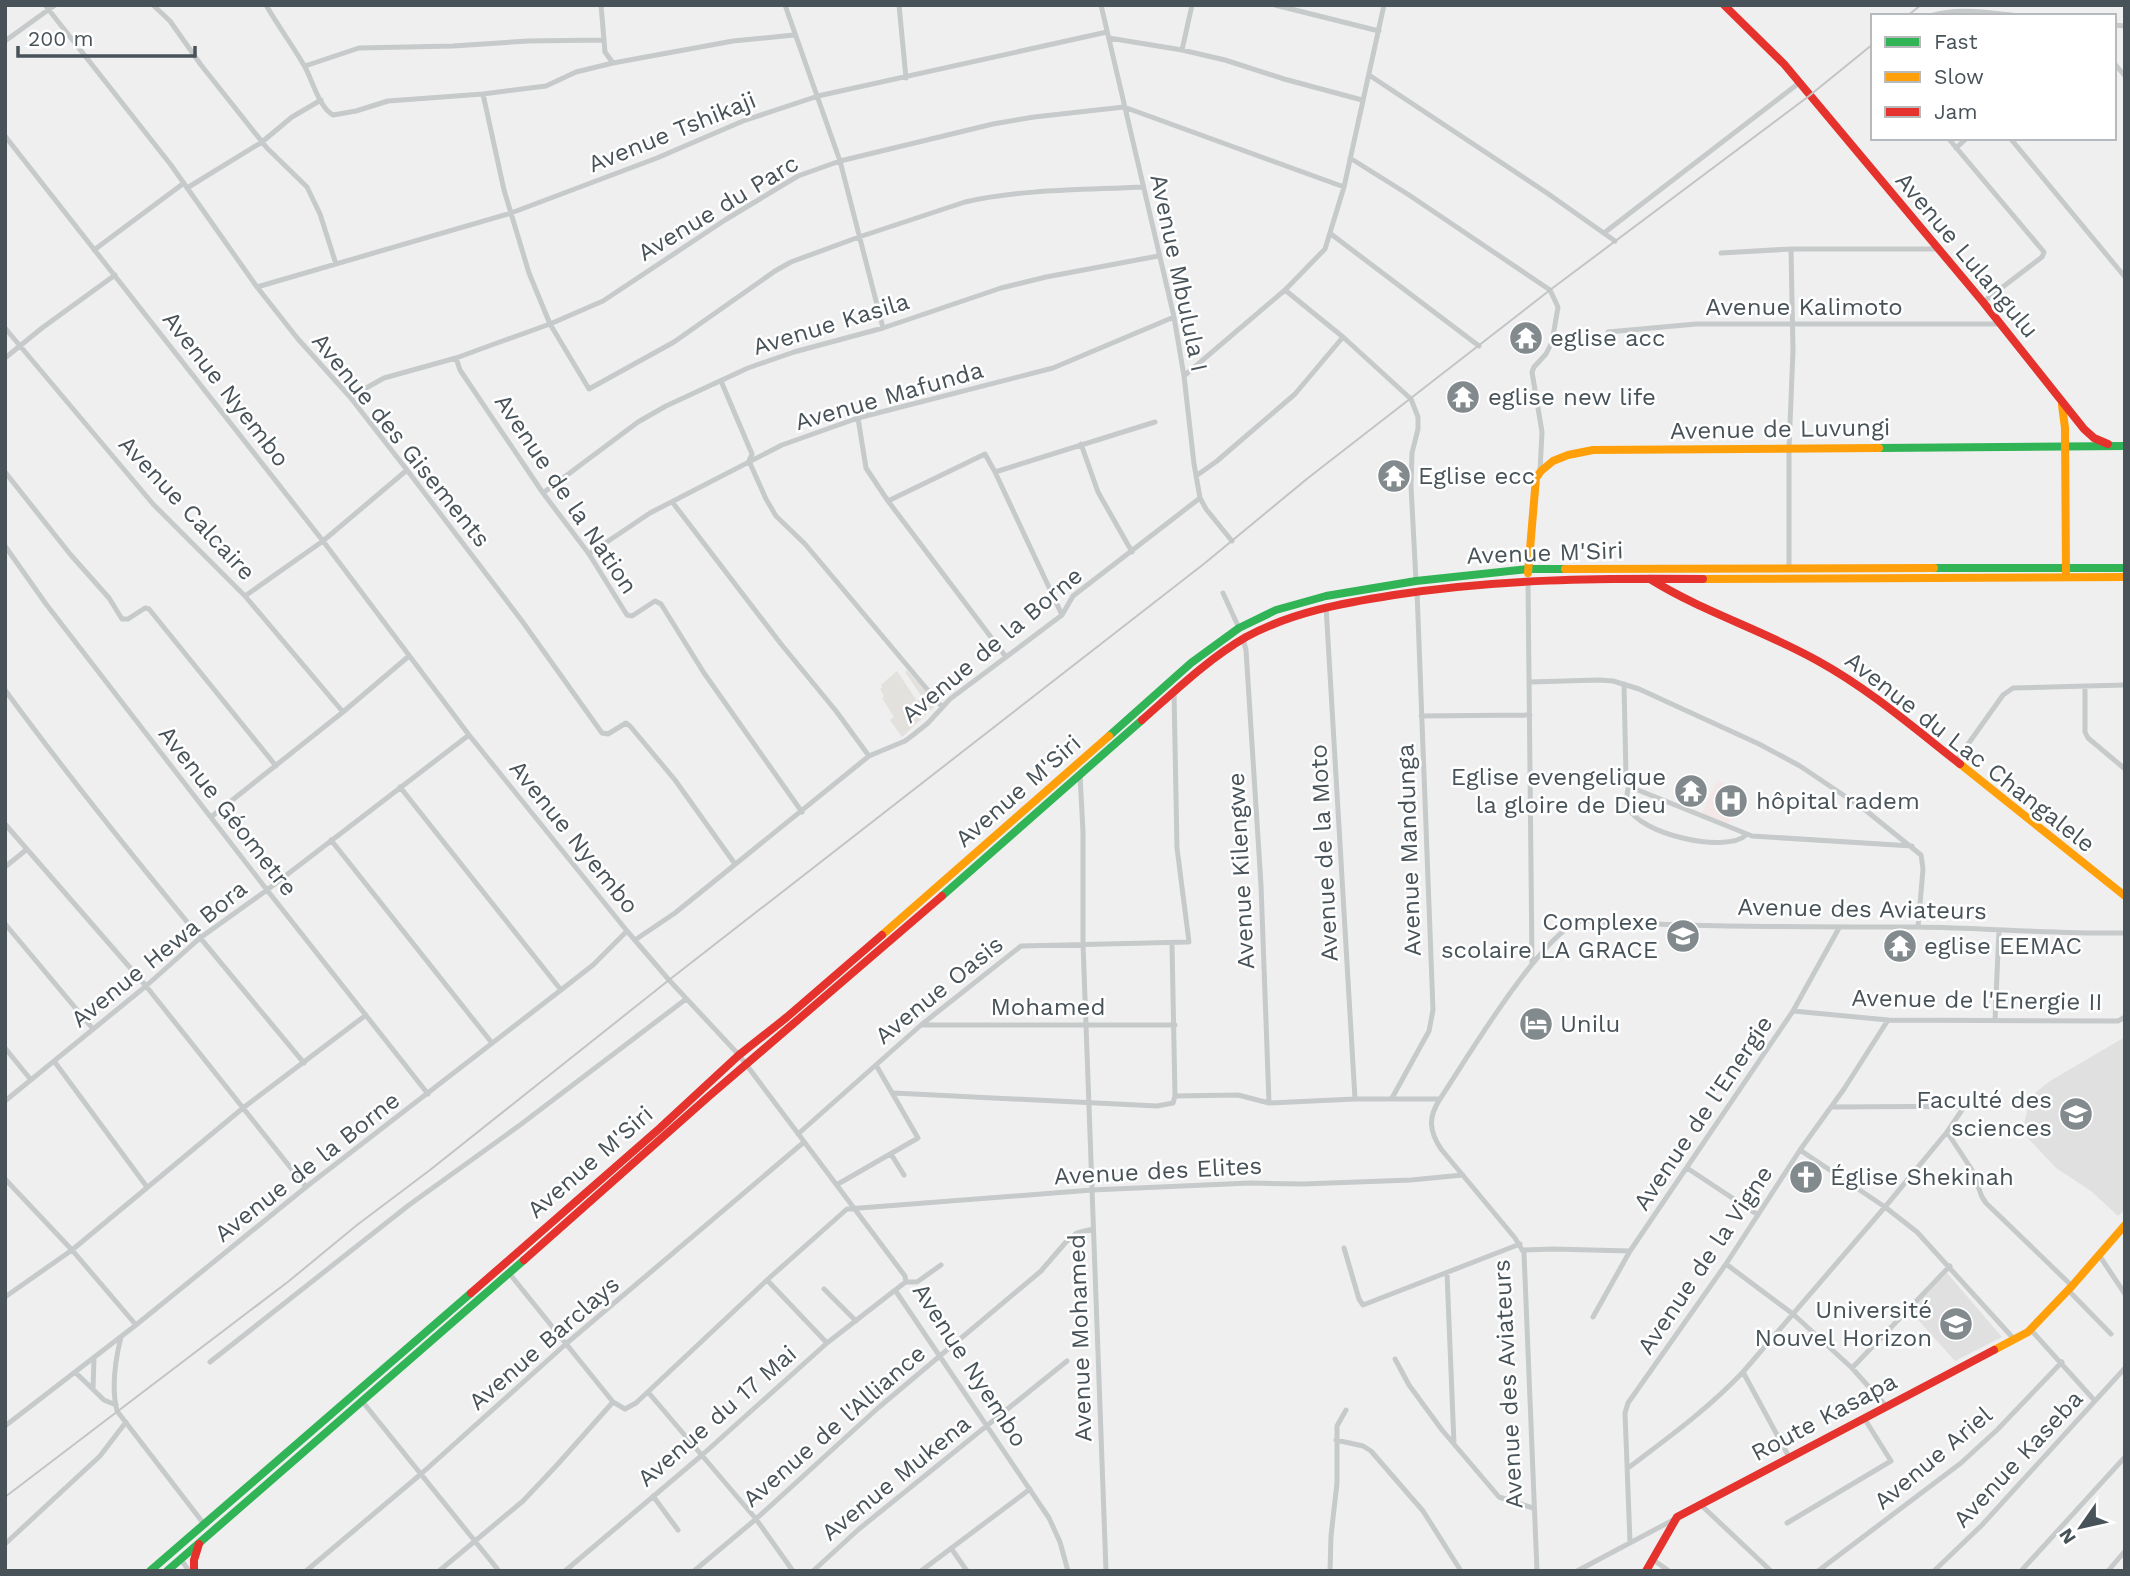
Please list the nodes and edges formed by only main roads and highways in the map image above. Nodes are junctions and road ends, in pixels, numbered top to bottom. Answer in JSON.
{"nodes":[{"id":1,"x":1724,"y":5,"type":"edge"},
{"id":2,"x":2062,"y":402,"type":"junction"},
{"id":3,"x":2066,"y":446,"type":"junction"},
{"id":4,"x":2112,"y":446,"type":"junction"},
{"id":5,"x":2125,"y":446,"type":"edge"},
{"id":6,"x":1639,"y":568,"type":"junction"},
{"id":7,"x":2125,"y":568,"type":"edge"},
{"id":8,"x":1528,"y":569,"type":"junction"},
{"id":9,"x":2066,"y":572,"type":"junction"},
{"id":10,"x":2125,"y":577,"type":"edge"},
{"id":11,"x":1649,"y":578,"type":"junction"},
{"id":12,"x":1528,"y":580,"type":"junction"},
{"id":13,"x":1191,"y":663,"type":"junction"},
{"id":14,"x":1198,"y":671,"type":"junction"},
{"id":15,"x":2125,"y":897,"type":"edge"},
{"id":16,"x":2125,"y":1224,"type":"edge"},
{"id":17,"x":351,"y":1397,"type":"junction"},
{"id":18,"x":360,"y":1403,"type":"junction"},
{"id":19,"x":200,"y":1543,"type":"junction"},
{"id":20,"x":150,"y":1571,"type":"edge"},
{"id":21,"x":167,"y":1571,"type":"edge"},
{"id":22,"x":174,"y":1571,"type":"edge"},
{"id":23,"x":182,"y":1571,"type":"edge"},
{"id":24,"x":191,"y":1571,"type":"edge"},
{"id":25,"x":1646,"y":1571,"type":"edge"}],
"edges":[{"from":1,"to":2,"type":"main road","name":"Avenue Lulangulu"},
{"from":2,"to":3,"type":"main road"},
{"from":2,"to":4,"type":"main road","name":"Avenue Lulangulu"},
{"from":3,"to":4,"type":"main road","name":"Avenue de Luvungi"},
{"from":3,"to":8,"type":"main road","name":"Avenue de Luvungi"},
{"from":3,"to":9,"type":"main road"},
{"from":4,"to":5,"type":"main road","name":"Avenue de Luvungi"},
{"from":6,"to":8,"type":"main road","name":"Avenue M'Siri"},
{"from":6,"to":9,"type":"main road","name":"Avenue M'Siri"},
{"from":6,"to":11,"type":"main road","name":"Avenue du Lac Changalele"},
{"from":7,"to":9,"type":"main road","name":"Avenue M'Siri"},
{"from":8,"to":12,"type":"main road"},
{"from":8,"to":13,"type":"main road","name":"Avenue M'Siri"},
{"from":9,"to":10,"type":"main road","name":"Avenue M'Siri"},
{"from":9,"to":11,"type":"main road","name":"Avenue M'Siri"},
{"from":11,"to":12,"type":"main road","name":"Avenue M'Siri"},
{"from":11,"to":15,"type":"main road","name":"Avenue du Lac Changalele"},
{"from":12,"to":14,"type":"main road","name":"Avenue M'Siri"},
{"from":13,"to":14,"type":"main road"},
{"from":13,"to":17,"type":"main road","name":"Avenue M'Siri"},
{"from":14,"to":18,"type":"main road","name":"Avenue M'Siri"},
{"from":16,"to":25,"type":"main road","name":"Route Kasapa"},
{"from":17,"to":18,"type":"main road"},
{"from":17,"to":20,"type":"main road","name":"Avenue M'Siri"},
{"from":18,"to":19,"type":"main road","name":"Avenue M'Siri"},
{"from":19,"to":21,"type":"main road","name":"Avenue M'Siri"},
{"from":19,"to":24,"type":"main road"},
{"from":22,"to":23,"type":"main road"}]}
